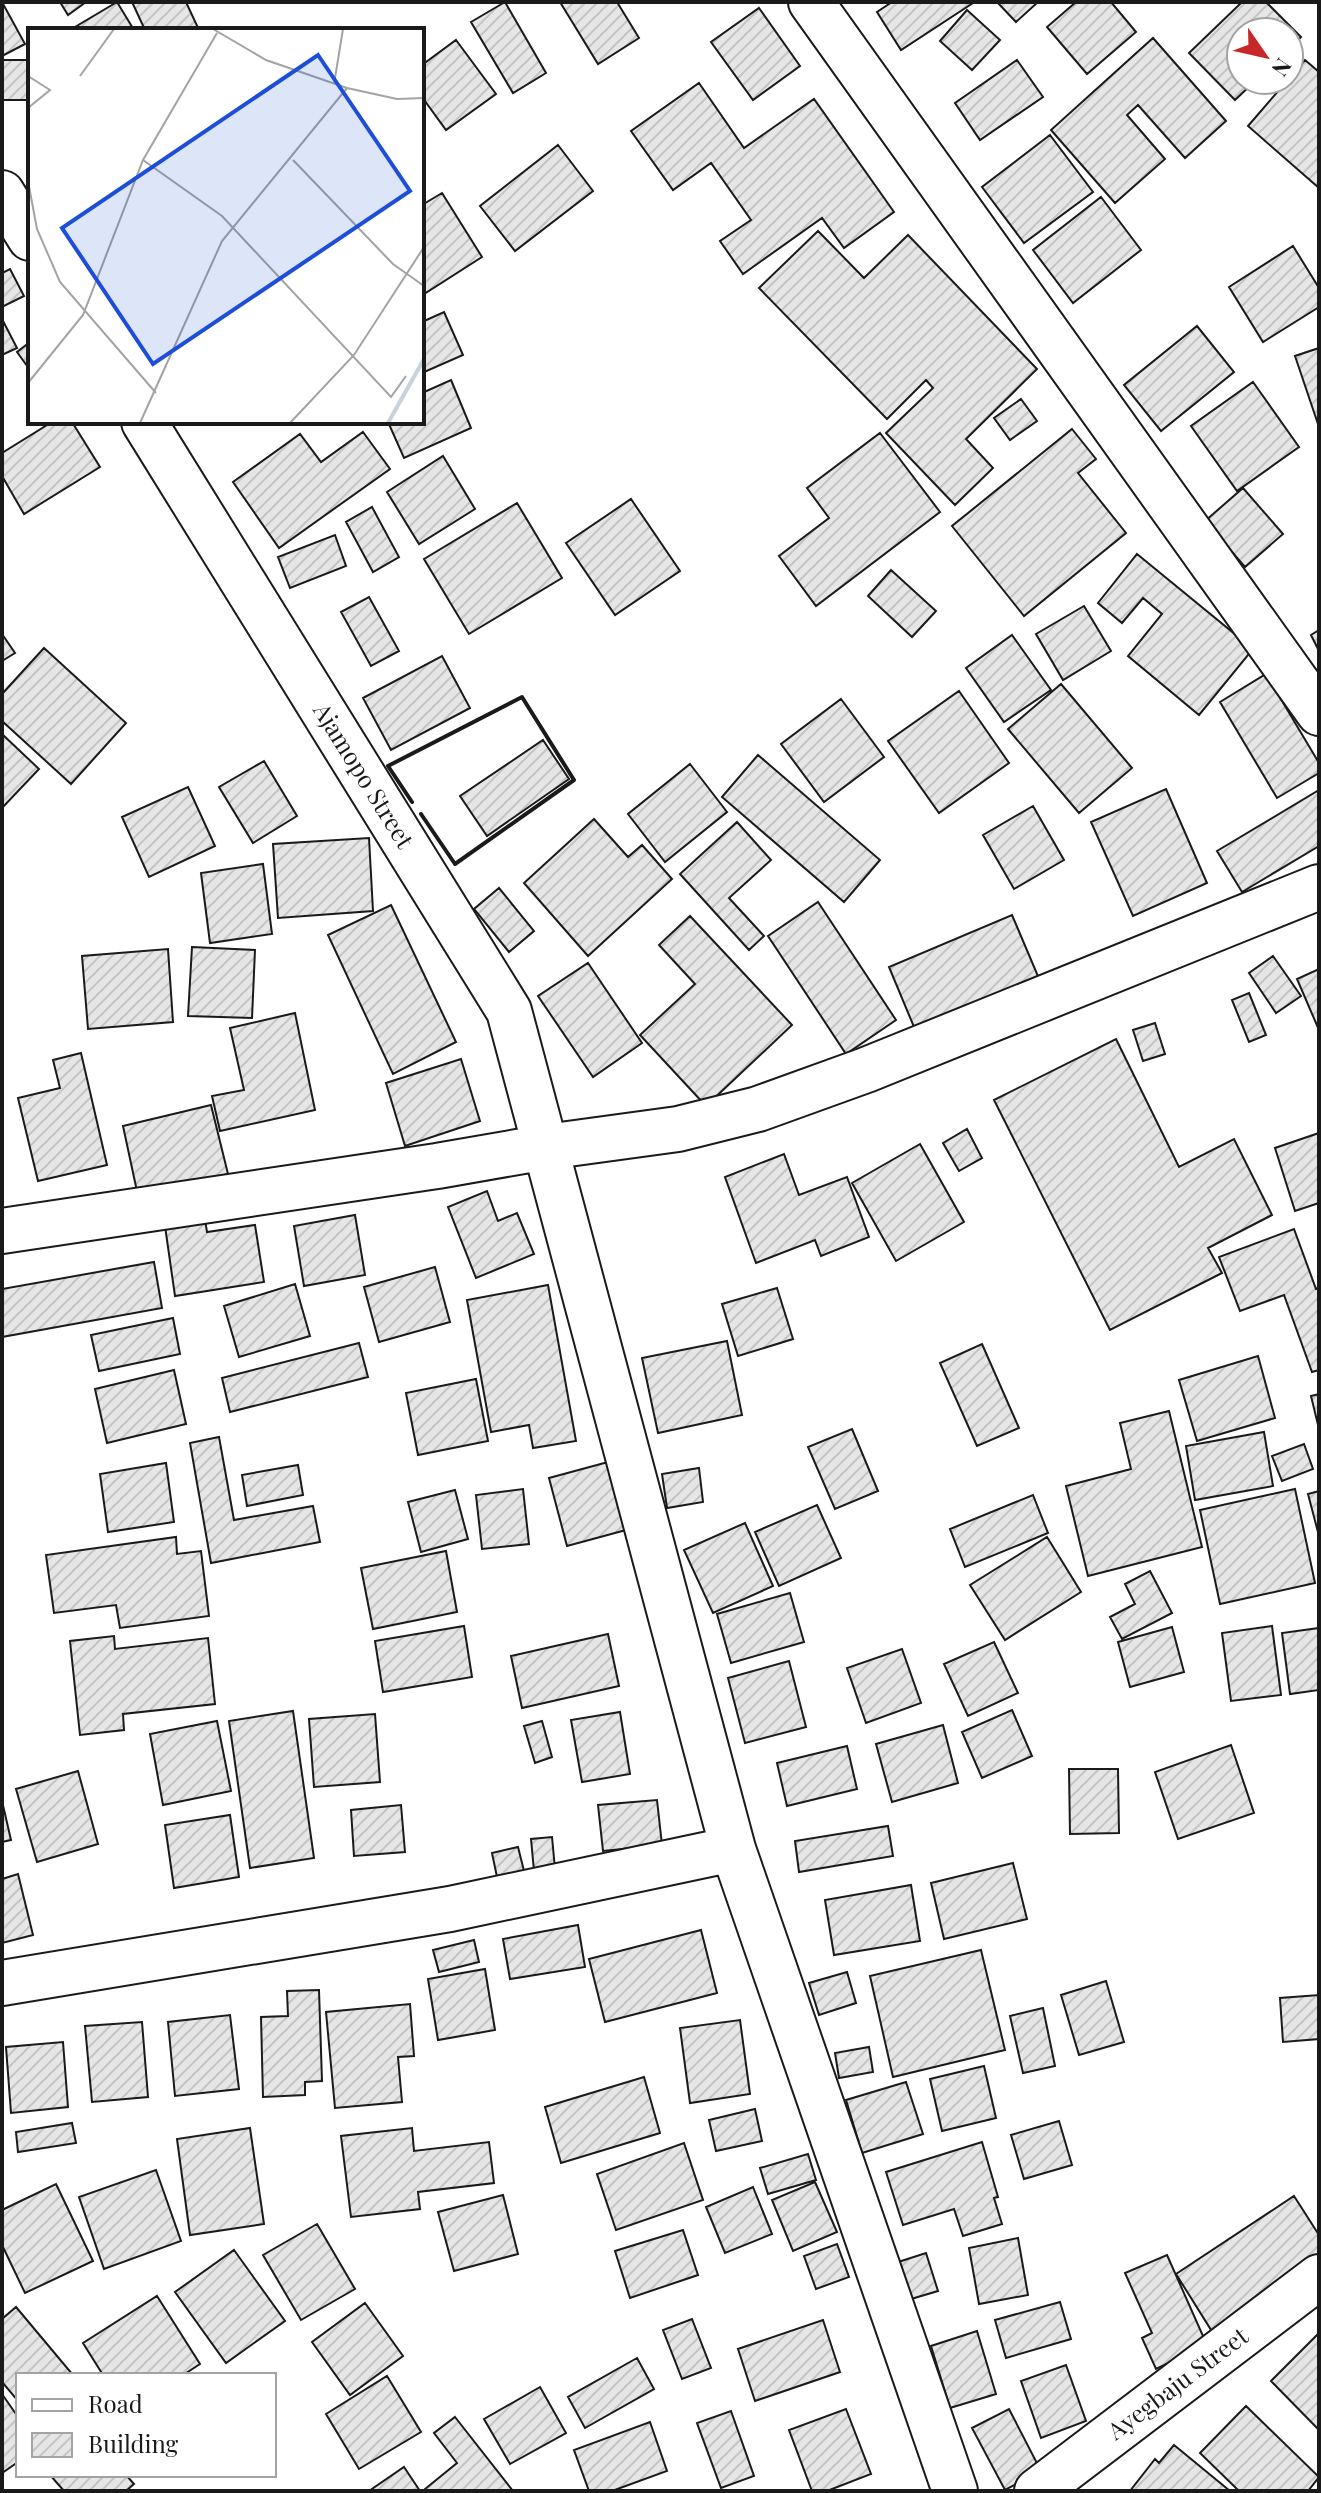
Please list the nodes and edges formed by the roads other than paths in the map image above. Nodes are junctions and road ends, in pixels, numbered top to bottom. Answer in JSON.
{"nodes":[{"id":1,"x":811,"y":2,"type":"edge"},
{"id":2,"x":2,"y":193,"type":"edge"},
{"id":3,"x":28,"y":235,"type":"edge"},
{"id":4,"x":145,"y":424,"type":"edge"},
{"id":5,"x":1319,"y":713,"type":"edge"},
{"id":6,"x":1319,"y":887,"type":"edge"},
{"id":7,"x":546,"y":1147,"type":"junction"},
{"id":8,"x":2,"y":1231,"type":"edge"},
{"id":9,"x":733,"y":1849,"type":"junction"},
{"id":10,"x":2,"y":1983,"type":"edge"},
{"id":11,"x":1319,"y":2277,"type":"edge"},
{"id":12,"x":1057,"y":2486,"type":"edge"},
{"id":13,"x":955,"y":2491,"type":"edge"}],
"edges":[{"from":1,"to":5,"type":"street"},
{"from":2,"to":3,"type":"street"},
{"from":4,"to":7,"type":"street","name":"Ajamopo Street"},
{"from":6,"to":7,"type":"street"},
{"from":7,"to":8,"type":"street"},
{"from":7,"to":9,"type":"street","name":"Ajamopo Street"},
{"from":9,"to":10,"type":"street"},
{"from":9,"to":13,"type":"street","name":"Ajamopo Street"},
{"from":11,"to":12,"type":"street","name":"Ayegbaju Street"}]}
